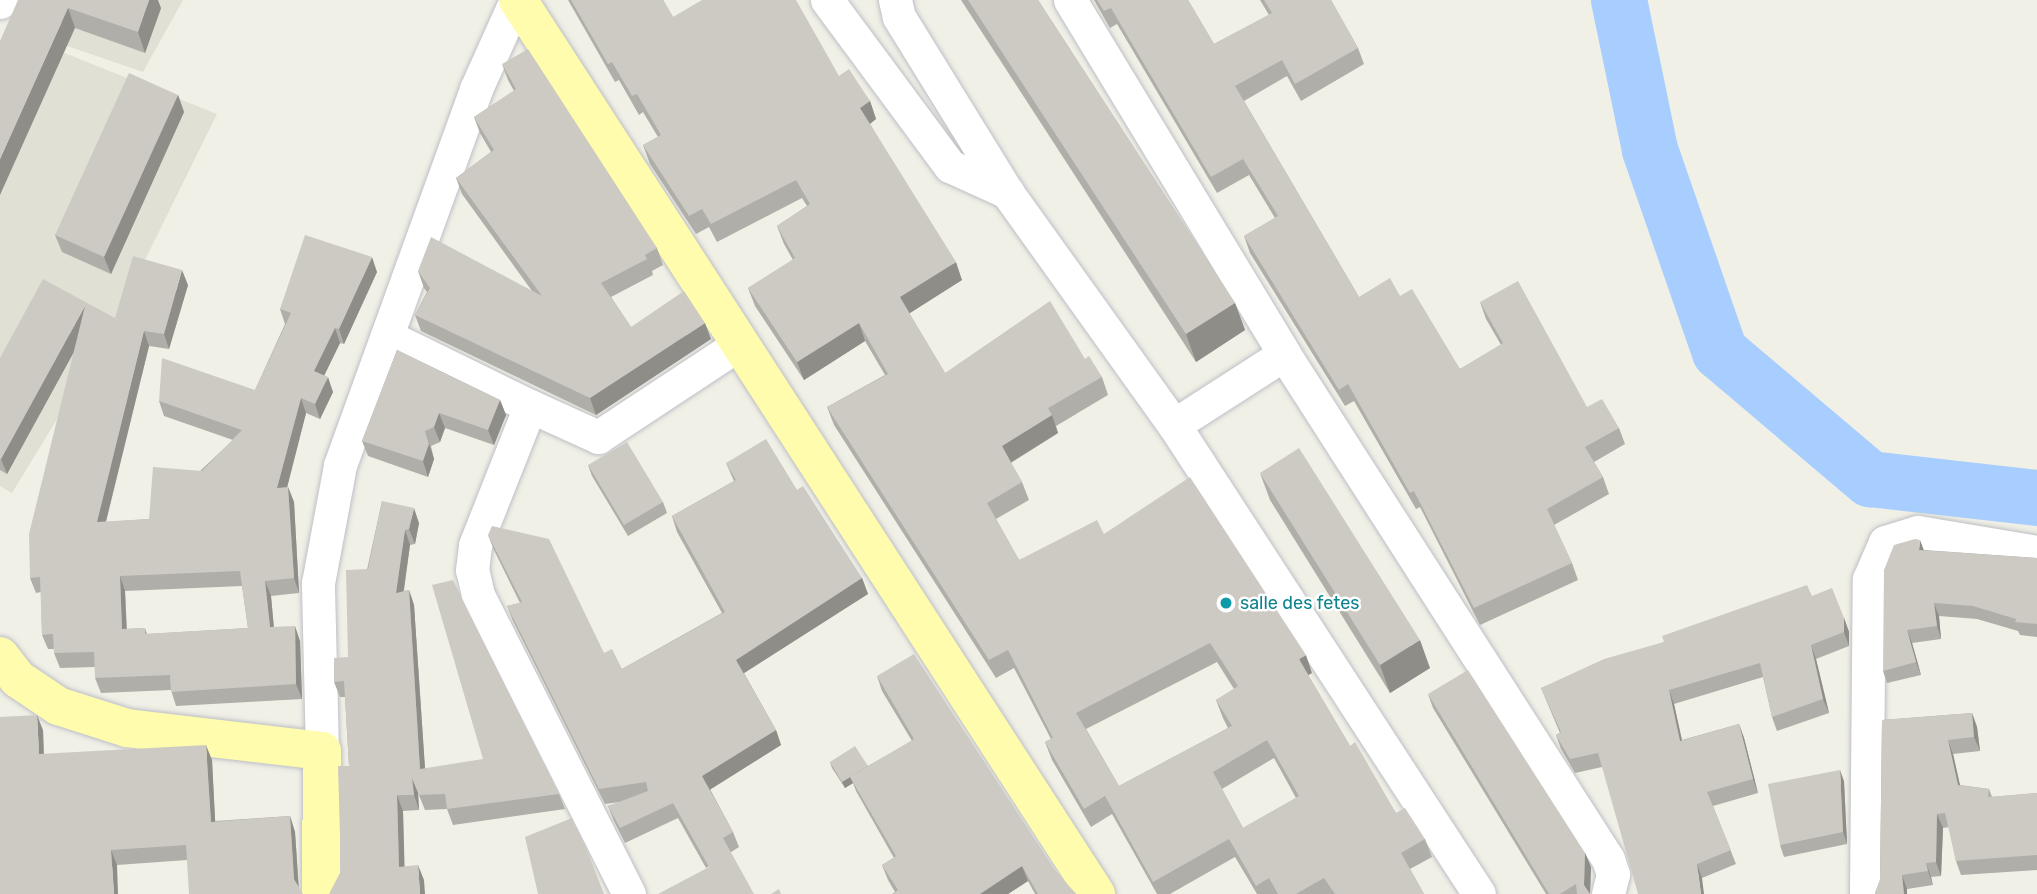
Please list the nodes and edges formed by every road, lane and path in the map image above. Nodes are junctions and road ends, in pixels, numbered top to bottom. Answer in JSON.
{"nodes":[{"id":1,"x":517,"y":0,"type":"edge"},
{"id":2,"x":827,"y":0,"type":"edge"},
{"id":3,"x":895,"y":0,"type":"edge"},
{"id":4,"x":1070,"y":0,"type":"edge"},
{"id":5,"x":1007,"y":192,"type":"junction"},
{"id":6,"x":387,"y":336,"type":"junction"},
{"id":7,"x":739,"y":344,"type":"junction"},
{"id":8,"x":1284,"y":354,"type":"junction"},
{"id":9,"x":530,"y":406,"type":"junction"},
{"id":10,"x":1174,"y":425,"type":"junction"},
{"id":11,"x":2037,"y":552,"type":"edge"},
{"id":12,"x":0,"y":656,"type":"edge"},
{"id":13,"x":322,"y":751,"type":"junction"},
{"id":14,"x":321,"y":894,"type":"edge"},
{"id":15,"x":629,"y":894,"type":"edge"},
{"id":16,"x":1096,"y":894,"type":"edge"},
{"id":17,"x":1479,"y":894,"type":"edge"},
{"id":18,"x":1608,"y":894,"type":"edge"},
{"id":19,"x":1866,"y":894,"type":"edge"}],
"edges":[{"from":1,"to":6,"type":"street"},
{"from":1,"to":7,"type":"main road"},
{"from":2,"to":5,"type":"street"},
{"from":3,"to":5,"type":"street"},
{"from":4,"to":8,"type":"street"},
{"from":5,"to":10,"type":"street"},
{"from":6,"to":9,"type":"street"},
{"from":6,"to":13,"type":"street"},
{"from":7,"to":9,"type":"street"},
{"from":7,"to":16,"type":"main road"},
{"from":8,"to":10,"type":"street"},
{"from":8,"to":18,"type":"street"},
{"from":9,"to":15,"type":"street"},
{"from":10,"to":17,"type":"street"},
{"from":11,"to":19,"type":"street"},
{"from":12,"to":13,"type":"main road"},
{"from":13,"to":14,"type":"main road"}]}
